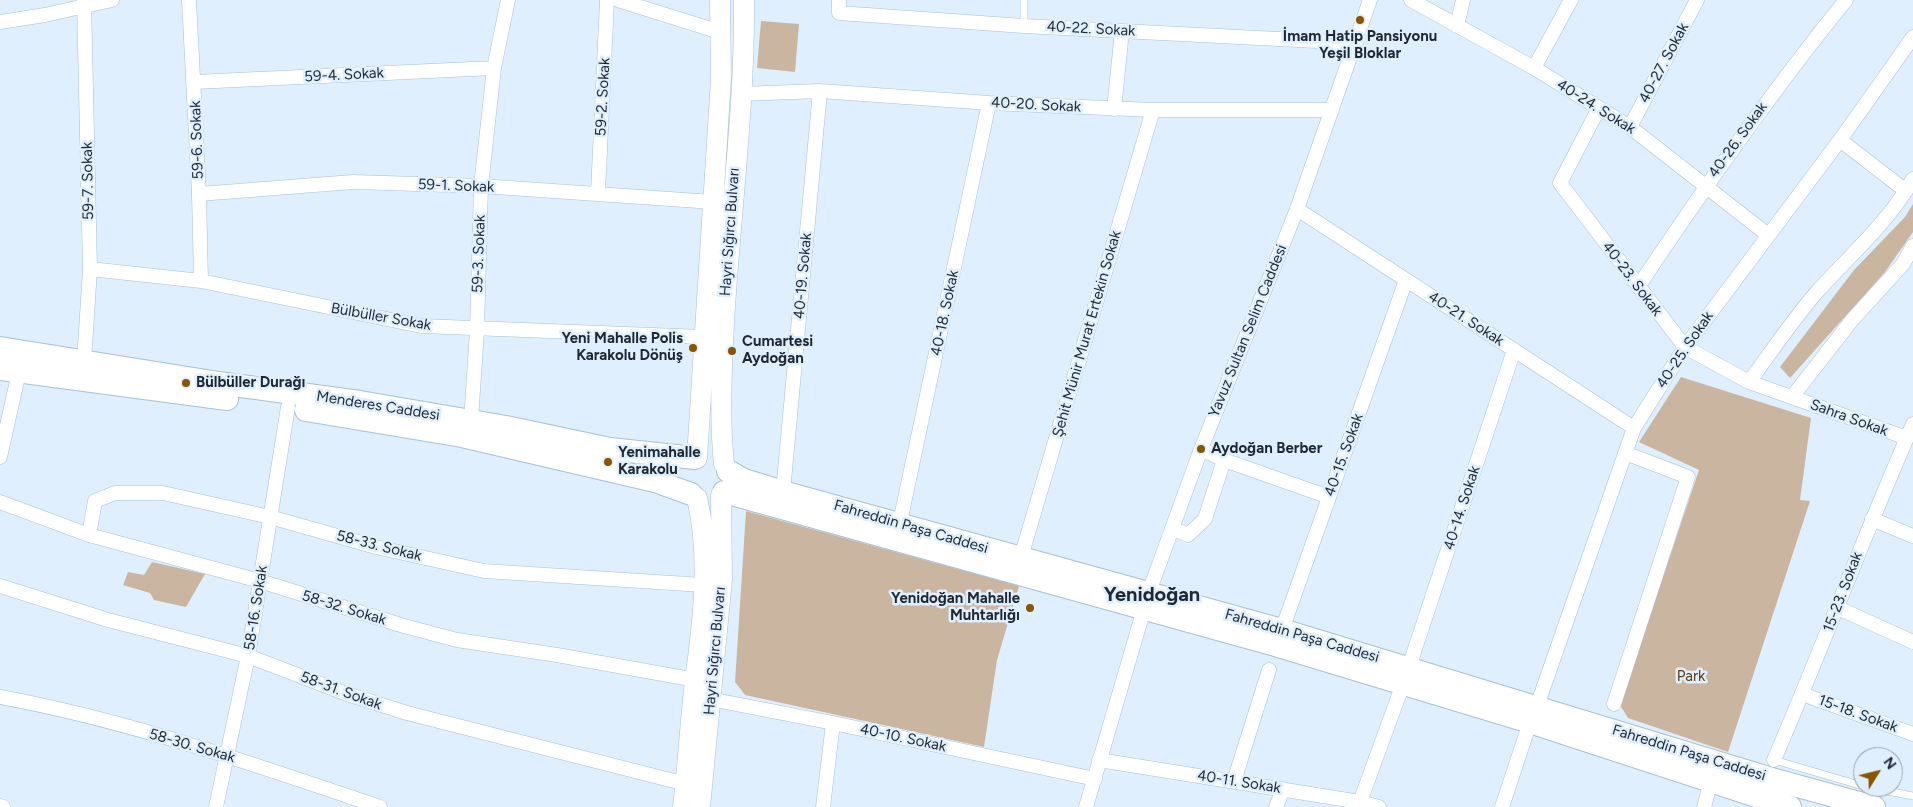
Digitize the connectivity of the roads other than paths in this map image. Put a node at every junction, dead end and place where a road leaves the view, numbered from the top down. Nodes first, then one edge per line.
1 (112, 0) edge
2 (189, 0) edge
3 (508, 0) edge
4 (607, 0) edge
5 (618, 0) edge
6 (720, 0) edge
7 (744, 0) edge
8 (839, 0) edge
9 (1024, 0) edge
10 (1370, 0) edge
11 (1411, 0) edge
12 (1463, 0) edge
13 (1571, 0) edge
14 (1698, 0) edge
15 (1846, 0) edge
16 (84, 3) edge
17 (0, 22) edge
18 (1024, 26) junction
19 (1456, 26) junction
20 (1122, 31) junction
21 (720, 32) junction
22 (1913, 36) edge
23 (1356, 43) junction
24 (494, 68) junction
25 (1534, 68) junction
26 (194, 82) junction
27 (820, 91) junction
28 (740, 94) junction
29 (989, 103) junction
30 (1599, 108) junction
31 (1114, 109) junction
32 (1154, 110) junction
33 (1332, 110) junction
34 (1630, 127) junction
35 (1840, 140) junction
36 (1706, 184) junction
37 (1910, 185) edge
38 (481, 186) junction
39 (598, 193) junction
40 (199, 194) junction
41 (713, 202) junction
42 (1297, 209) junction
43 (1768, 235) junction
44 (1913, 246) edge
45 (90, 269) junction
46 (1406, 280) junction
47 (201, 281) junction
48 (1638, 287) junction
49 (477, 330) junction
50 (704, 337) junction
51 (0, 348) edge
52 (1685, 348) junction
53 (1514, 350) junction
54 (84, 362) junction
55 (10, 371) edge
56 (1750, 382) junction
57 (1792, 397) junction
58 (288, 407) junction
59 (471, 421) junction
60 (1913, 424) edge
61 (1634, 428) junction
62 (1907, 438) junction
63 (1201, 449) junction
64 (1625, 453) junction
65 (0, 457) edge
66 (696, 458) junction
67 (1224, 460) junction
68 (724, 480) junction
69 (783, 492) junction
70 (694, 496) junction
71 (1329, 496) junction
72 (0, 502) edge
73 (270, 517) junction
74 (1872, 519) junction
75 (900, 522) junction
76 (1172, 528) junction
77 (89, 535) junction
78 (1913, 536) edge
79 (1021, 558) junction
80 (260, 581) junction
81 (703, 585) junction
82 (0, 586) edge
83 (1146, 601) junction
84 (1838, 608) junction
85 (1282, 630) junction
86 (1913, 642) edge
87 (248, 656) junction
88 (1269, 670) dead end
89 (1406, 675) junction
90 (696, 680) junction
91 (1802, 694) junction
92 (0, 697) edge
93 (710, 699) junction
94 (1614, 704) dead end
95 (1534, 714) junction
96 (833, 723) junction
97 (1913, 734) edge
98 (228, 755) junction
99 (1099, 760) junction
100 (1774, 760) joint
101 (1094, 779) junction
102 (1711, 780) junction
103 (1234, 781) junction
104 (1853, 783) edge
105 (686, 784) junction
106 (1283, 789) junction
107 (1360, 802) junction
108 (216, 807) edge
109 (380, 807) edge
110 (684, 807) edge
111 (700, 807) edge
112 (824, 807) edge
113 (1086, 807) edge
114 (1276, 807) edge
115 (1379, 807) edge
116 (1502, 807) edge
117 (1704, 807) edge
118 (1790, 807) edge
119 (1874, 807) edge

1 - 16 street
2 - 26 street, 59-6. Sokak
3 - 24 street, 59-3. Sokak
4 - 39 street, 59-2. Sokak
5 - 21 street
6 - 21 street, Hayri Sığırcı Bulvarı
7 - 28 street, Hayri Sığırcı Bulvarı
8 - 18 street, 40-22. Sokak
9 - 18 lane
10 - 23 street, Yavuz Sultan Selim Caddesi
11 - 19 street, 40-24. Sokak
12 - 19 street
13 - 25 street
14 - 34 street, 40-27. Sokak
15 - 36 street, 40-26. Sokak
16 - 17 street
16 - 45 street, 59-7. Sokak
18 - 20 street, 40-22. Sokak
19 - 25 street, 40-24. Sokak
20 - 23 street, 40-22. Sokak
20 - 31 street
21 - 41 street, Hayri Sığırcı Bulvarı
22 - 35 street, 40-25. Sokak
23 - 33 street, Yavuz Sultan Selim Caddesi
24 - 26 street, 59-4. Sokak
24 - 38 street, 59-3. Sokak
25 - 30 street, 40-24. Sokak
26 - 40 street, 59-6. Sokak
27 - 28 street, 40-20. Sokak
27 - 29 street, 40-20. Sokak
27 - 69 street, 40-19. Sokak
28 - 68 street, Hayri Sığırcı Bulvarı
29 - 31 street, 40-20. Sokak
29 - 75 street, 40-18. Sokak
30 - 34 street, 40-24. Sokak
30 - 48 street, 40-23. Sokak
31 - 32 street, 40-20. Sokak
32 - 33 street, 40-20. Sokak
32 - 79 street, Şehit Münir Murat Ertekin Sokak
33 - 42 street, Yavuz Sultan Selim Caddesi
34 - 36 street, 40-24. Sokak
35 - 37 street
35 - 43 street, 40-25. Sokak
36 - 43 street, 40-24. Sokak
36 - 48 street, 40-26. Sokak
37 - 56 street
38 - 39 street, 59-1. Sokak
38 - 40 street, 59-1. Sokak
38 - 49 street, 59-3. Sokak
39 - 41 street, 59-1. Sokak
40 - 47 street, 59-6. Sokak
41 - 50 street, Hayri Sığırcı Bulvarı
42 - 46 street, 40-21. Sokak
42 - 63 street, Yavuz Sultan Selim Caddesi
43 - 52 street, 40-25. Sokak
44 - 57 street
45 - 47 street, Bülbüller Sokak
45 - 54 street, 59-7. Sokak
46 - 53 street, 40-21. Sokak
46 - 71 street, 40-15. Sokak
47 - 49 street, Bülbüller Sokak
48 - 52 street, 40-23. Sokak
49 - 50 street, Bülbüller Sokak
49 - 59 street, 59-3. Sokak
50 - 66 street, Hayri Sığırcı Bulvarı
51 - 54 main road, Menderes Caddesi
52 - 56 street, 40-23. Sokak
52 - 61 street, 40-25. Sokak
53 - 61 street, 40-21. Sokak
53 - 89 street, 40-14. Sokak
54 - 59 main road, Menderes Caddesi
55 - 58 main road, Menderes Caddesi
55 - 65 street
56 - 57 street, 40-23. Sokak
57 - 62 street, Sahra Sokak
58 - 70 main road, Menderes Caddesi
58 - 73 street, 58-16. Sokak
59 - 66 main road, Menderes Caddesi
60 - 62 street, 15-23. Sokak
61 - 64 street, 40-25. Sokak
62 - 74 street, 15-23. Sokak
63 - 67 street
63 - 76 street, Yavuz Sultan Selim Caddesi
64 - 94 street
64 - 95 street, 40-25. Sokak
66 - 68 main road
66 - 70 main road
67 - 71 street
67 - 76 street
68 - 69 main road, Fahreddin Paşa Caddesi
68 - 70 main road
68 - 83 main road, Fahreddin Paşa Caddesi
68 - 93 street, Hayri Sığırcı Bulvarı
69 - 75 main road, Fahreddin Paşa Caddesi
70 - 81 street, Hayri Sığırcı Bulvarı
71 - 85 street, 40-15. Sokak
72 - 77 street, 58-32. Sokak
73 - 77 street, 58-33. Sokak
73 - 80 street, 58-16. Sokak
73 - 81 street, 58-33. Sokak
74 - 78 street
74 - 84 street, 15-23. Sokak
75 - 79 main road, Fahreddin Paşa Caddesi
76 - 83 street, Yavuz Sultan Selim Caddesi
77 - 80 street, 58-32. Sokak
79 - 83 main road, Fahreddin Paşa Caddesi
80 - 87 street, 58-16. Sokak
80 - 90 street, 58-32. Sokak
81 - 90 street, Hayri Sığırcı Bulvarı
82 - 87 street, 58-31. Sokak
83 - 85 main road, Fahreddin Paşa Caddesi
83 - 89 main road, Fahreddin Paşa Caddesi
83 - 99 street, Yavuz Sultan Selim Caddesi
84 - 86 street
84 - 91 street, 15-23. Sokak
85 - 89 main road, Fahreddin Paşa Caddesi
87 - 98 street, 58-16. Sokak
87 - 105 street, 58-31. Sokak
88 - 103 street
89 - 95 main road, Fahreddin Paşa Caddesi
89 - 107 street, 40-14. Sokak
90 - 105 street, Hayri Sığırcı Bulvarı
91 - 97 street, 15-18. Sokak
91 - 100 street, 15-23. Sokak
92 - 98 street, 58-30. Sokak
93 - 96 street, 40-10. Sokak
93 - 111 street, Hayri Sığırcı Bulvarı
95 - 102 main road, Fahreddin Paşa Caddesi
95 - 116 street, 40-25. Sokak
95 - 119 main road, Fahreddin Paşa Caddesi
96 - 101 street, 40-10. Sokak
96 - 112 street
98 - 108 street, 58-16. Sokak
98 - 109 street, 58-30. Sokak
99 - 101 street, Yavuz Sultan Selim Caddesi
99 - 103 street, 40-11. Sokak
100 - 104 lane
101 - 113 street, Yavuz Sultan Selim Caddesi
102 - 117 street
102 - 118 main road, Fahreddin Paşa Caddesi
103 - 106 street, 40-11. Sokak
105 - 110 street, Hayri Sığırcı Bulvarı
106 - 107 street, 40-11. Sokak
106 - 114 street
107 - 115 street, 40-11. Sokak

